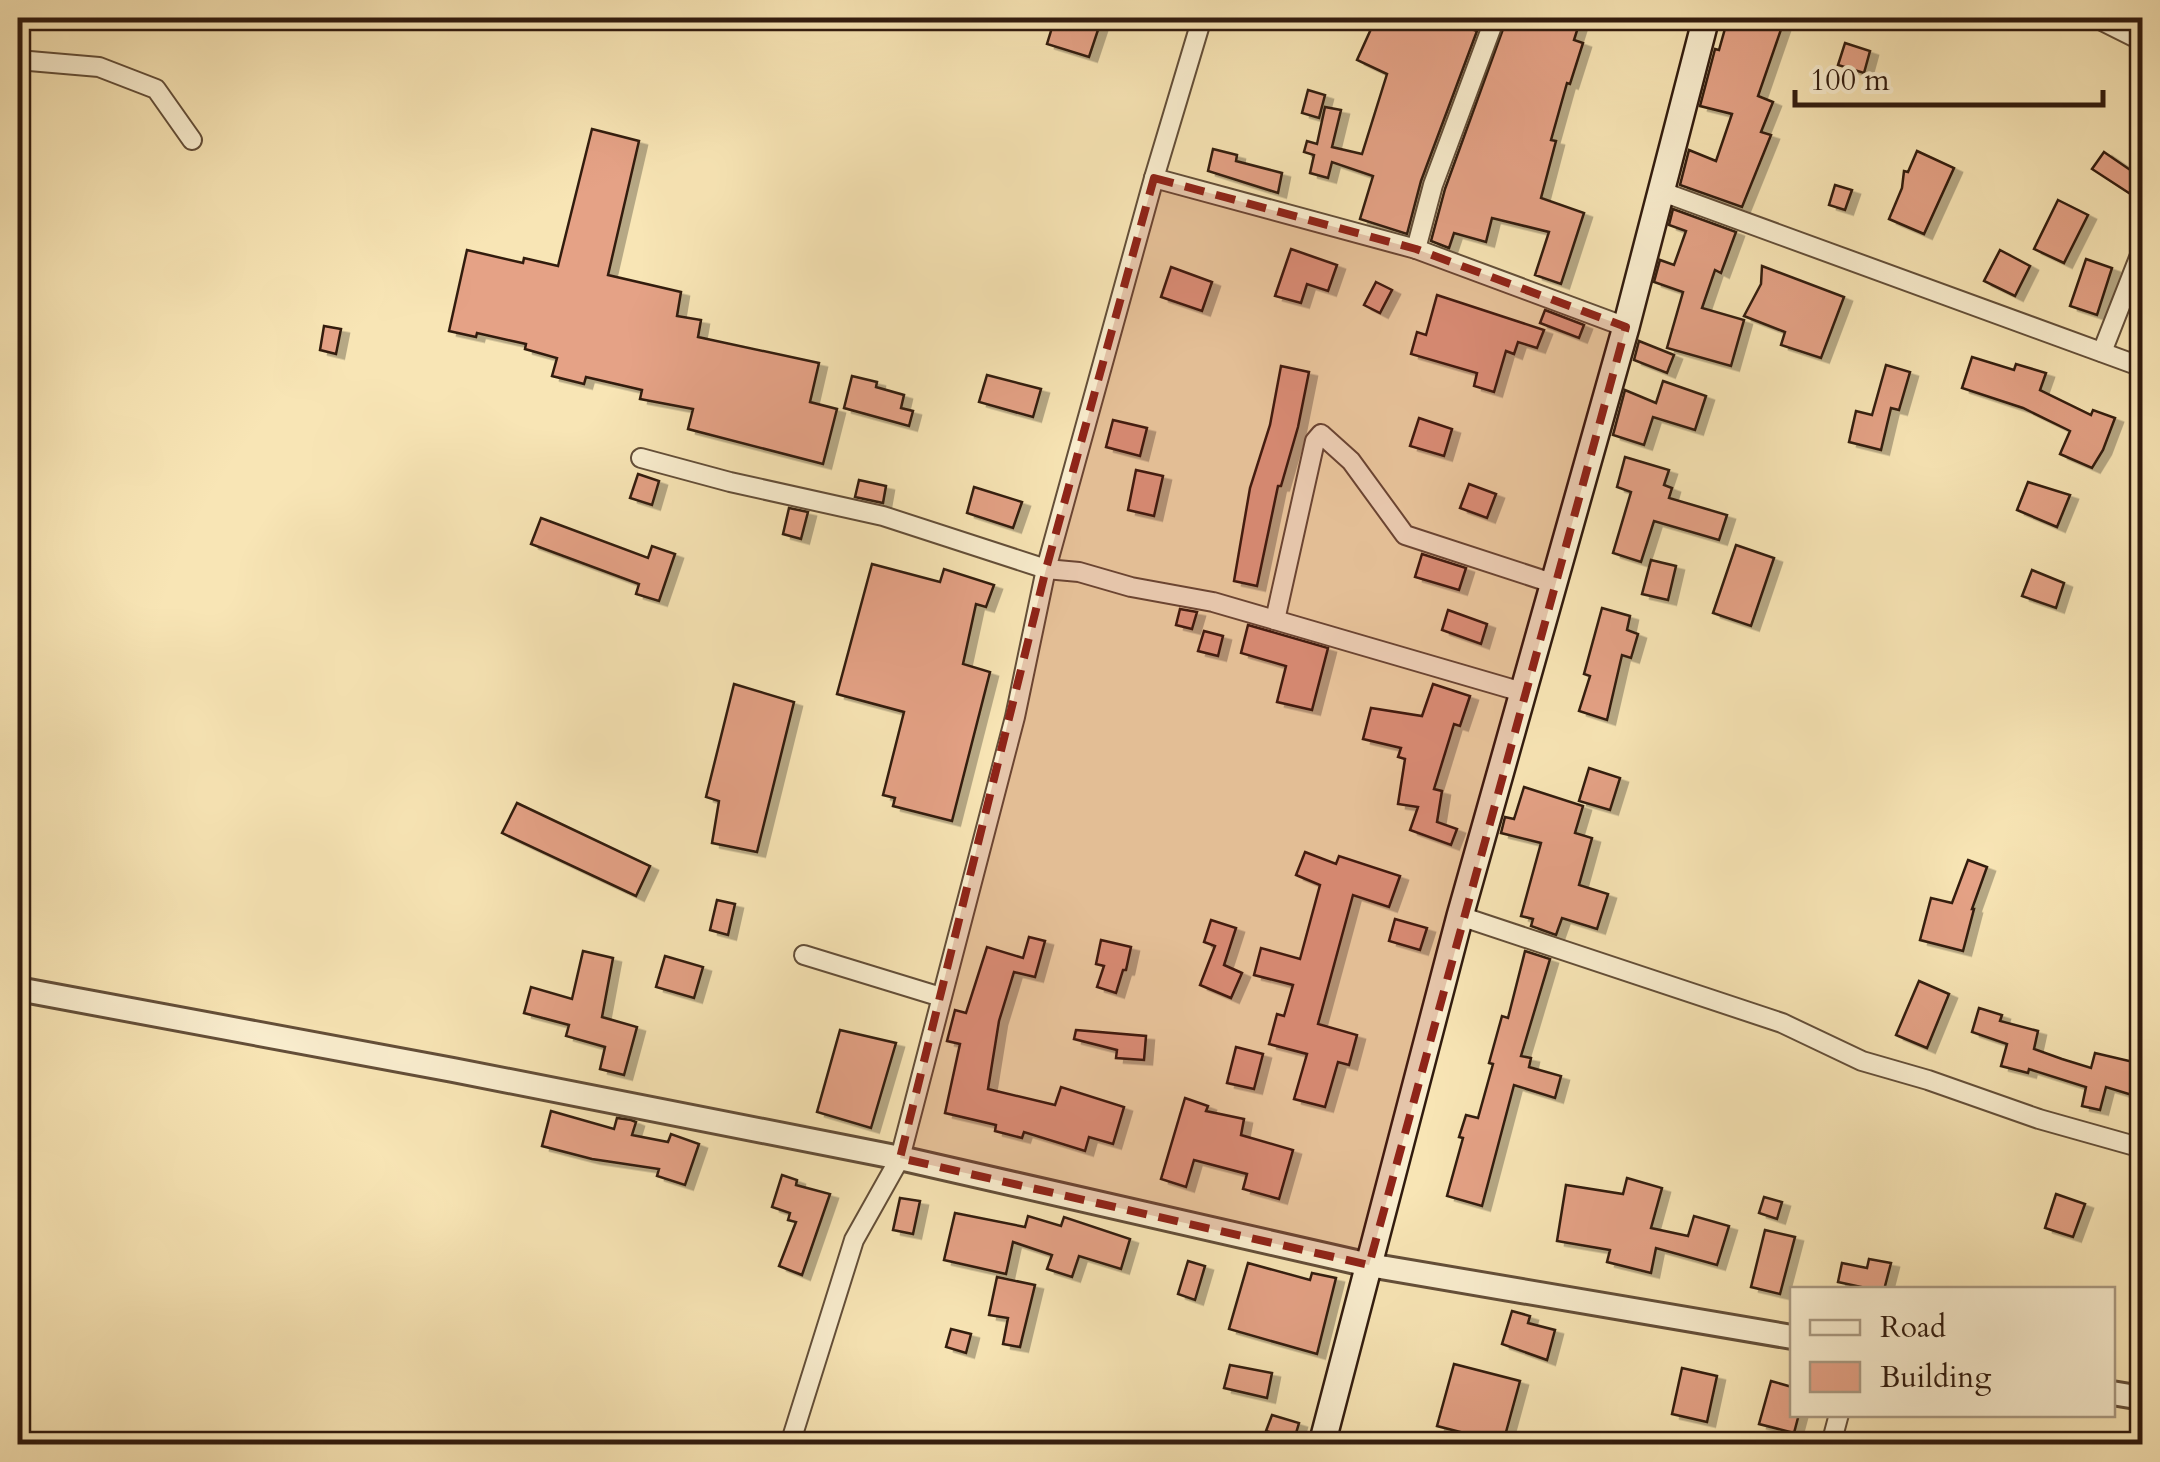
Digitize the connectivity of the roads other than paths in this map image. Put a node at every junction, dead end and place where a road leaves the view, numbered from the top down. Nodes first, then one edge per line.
1 (1202, 18) edge
2 (1495, 18) edge
3 (1706, 18) edge
4 (2096, 18) edge
5 (2142, 41) edge
6 (18, 60) edge
7 (192, 140) dead end
8 (1154, 178) junction
9 (1660, 192) junction
10 (1416, 249) junction
11 (2142, 250) edge
12 (1626, 327) junction
13 (2102, 352) junction
14 (2142, 366) edge
15 (641, 458) dead end
16 (1046, 569) junction
17 (1552, 583) junction
18 (1275, 620) junction
19 (1522, 692) junction
20 (1460, 916) junction
21 (804, 954) dead end
22 (18, 990) edge
23 (941, 997) junction
24 (2142, 1148) edge
25 (900, 1158) junction
26 (1369, 1264) junction
27 (1790, 1337) edge
28 (2115, 1394) edge
29 (2142, 1398) edge
30 (1838, 1417) edge
31 (790, 1444) edge
32 (1322, 1444) edge
33 (1831, 1444) edge

1 - 8 street
2 - 10 street
3 - 9 main road
4 - 5 street
6 - 7 street
8 - 10 street
8 - 16 street
9 - 12 main road
9 - 13 street
10 - 12 street
11 - 13 street
12 - 17 main road
13 - 14 street
15 - 16 street
16 - 18 street
16 - 23 street
17 - 18 street
17 - 19 main road
18 - 19 street
19 - 20 main road
20 - 24 street
20 - 26 main road
21 - 23 street
22 - 25 street
23 - 25 street
25 - 26 street
25 - 31 street
26 - 27 street
26 - 32 main road
28 - 29 street
30 - 33 street

